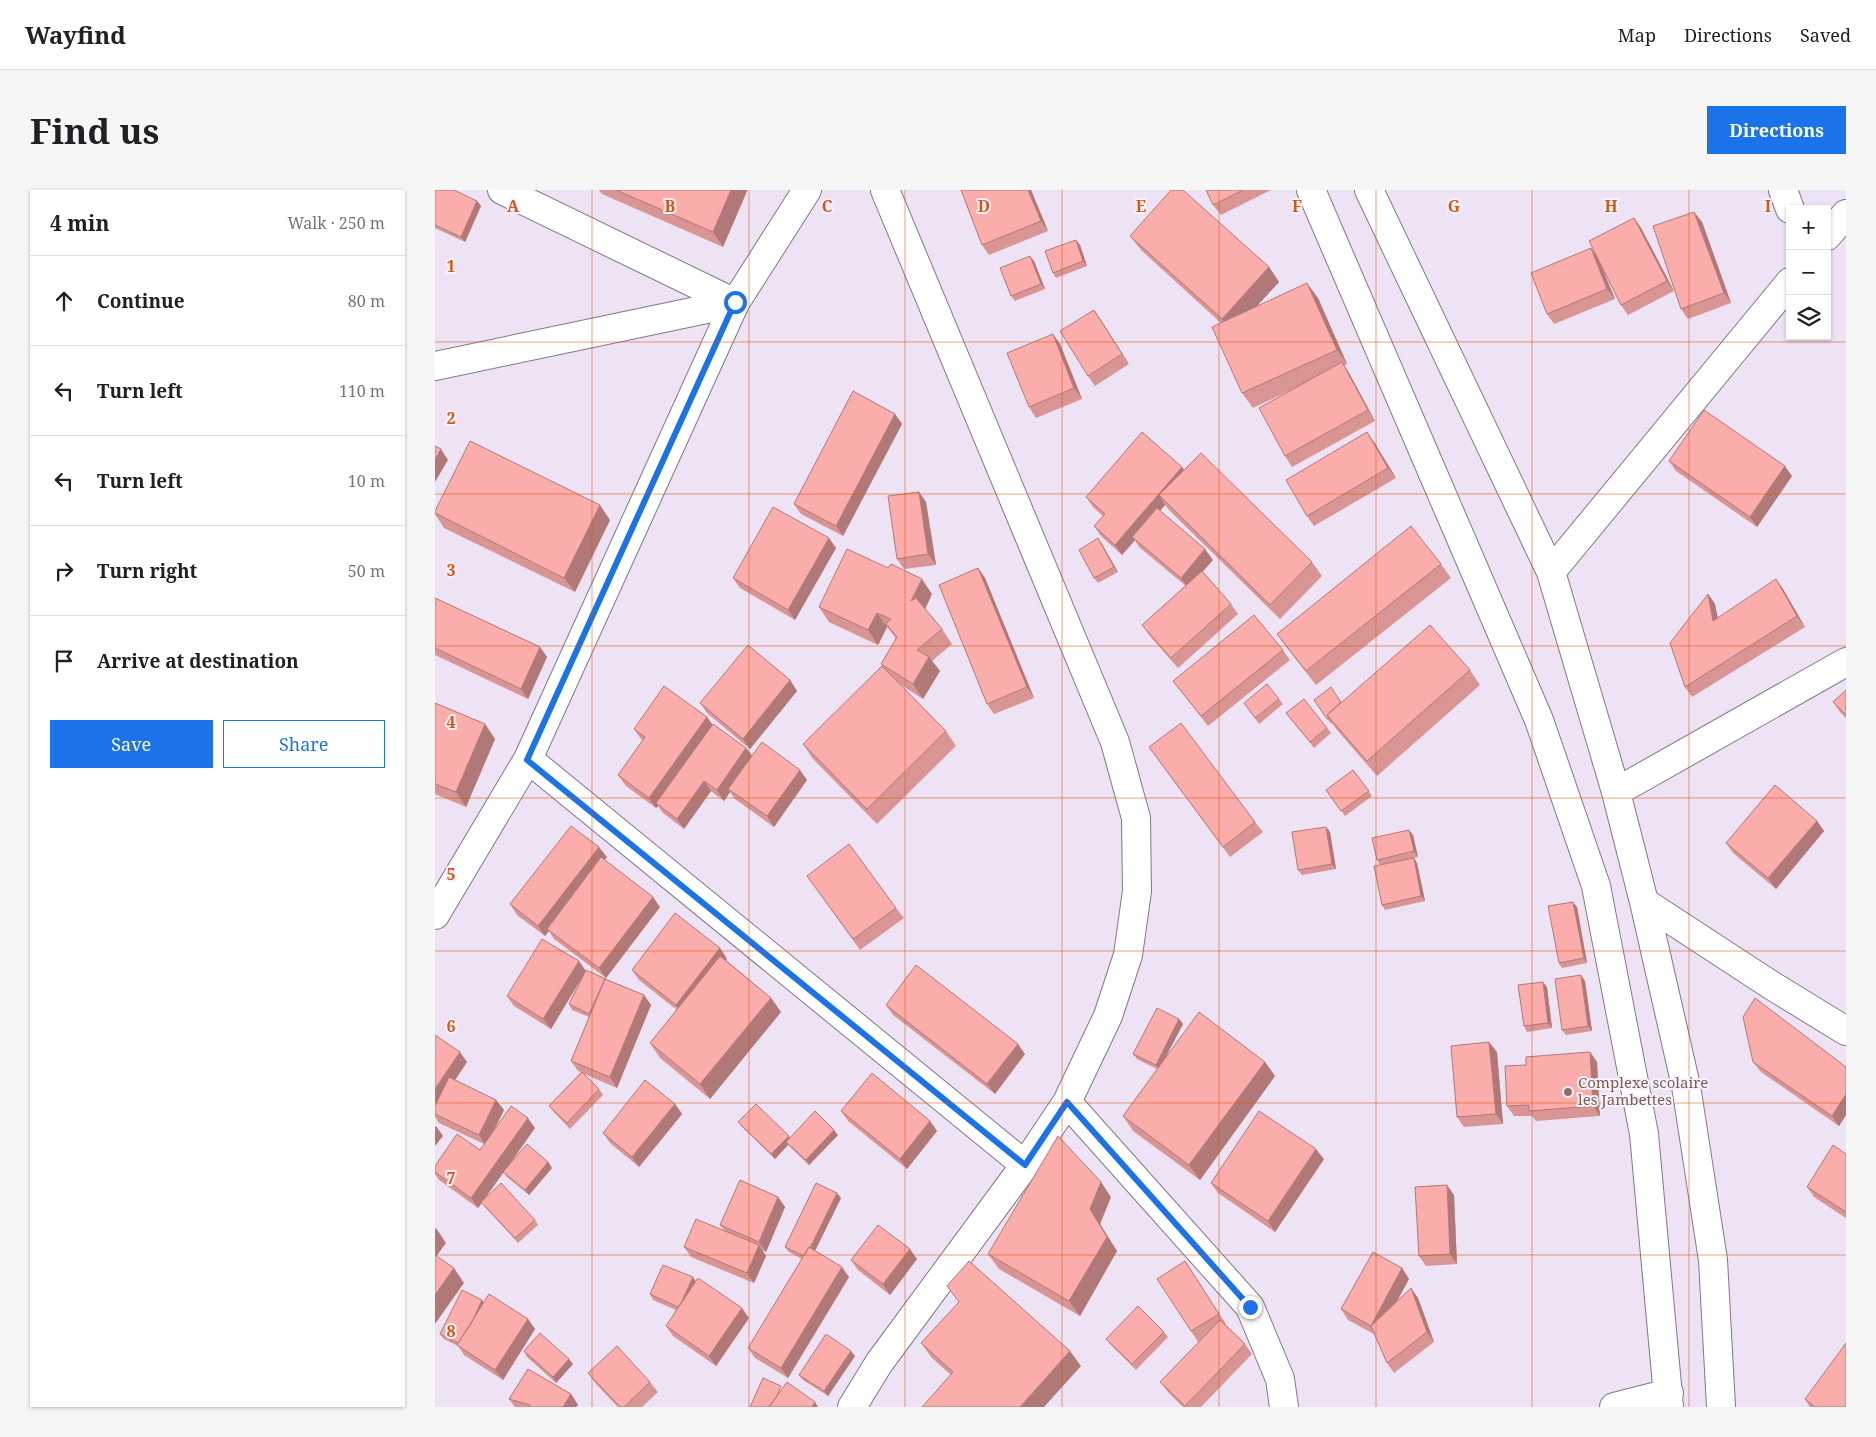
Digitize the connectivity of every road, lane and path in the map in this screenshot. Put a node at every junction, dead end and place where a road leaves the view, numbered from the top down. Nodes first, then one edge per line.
1 (502, 190) edge
2 (807, 190) edge
3 (885, 190) edge
4 (1311, 190) edge
5 (1369, 190) edge
6 (1783, 190) edge
7 (1789, 205) edge
8 (1846, 214) edge
9 (1831, 231) edge
10 (1786, 287) edge
11 (735, 302) junction
12 (435, 366) edge
13 (1551, 572) junction
14 (1846, 662) edge
15 (527, 760) junction
16 (1616, 792) junction
17 (1644, 902) junction
18 (435, 915) edge
19 (1846, 1030) edge
20 (1067, 1102) junction
21 (1025, 1165) junction
22 (1669, 1400) edge
23 (1726, 1404) edge
24 (852, 1407) edge
25 (1284, 1407) edge
26 (1614, 1407) edge

1 - 11 street
2 - 11 street
3 - 20 street
4 - 22 street
5 - 13 street
6 - 7 street
8 - 9 street
10 - 13 street
11 - 12 street
11 - 15 street
13 - 16 street
14 - 16 street
15 - 18 street
15 - 21 street
16 - 17 street
17 - 19 street
17 - 23 street
20 - 21 street
20 - 25 street
21 - 24 street
22 - 26 street

